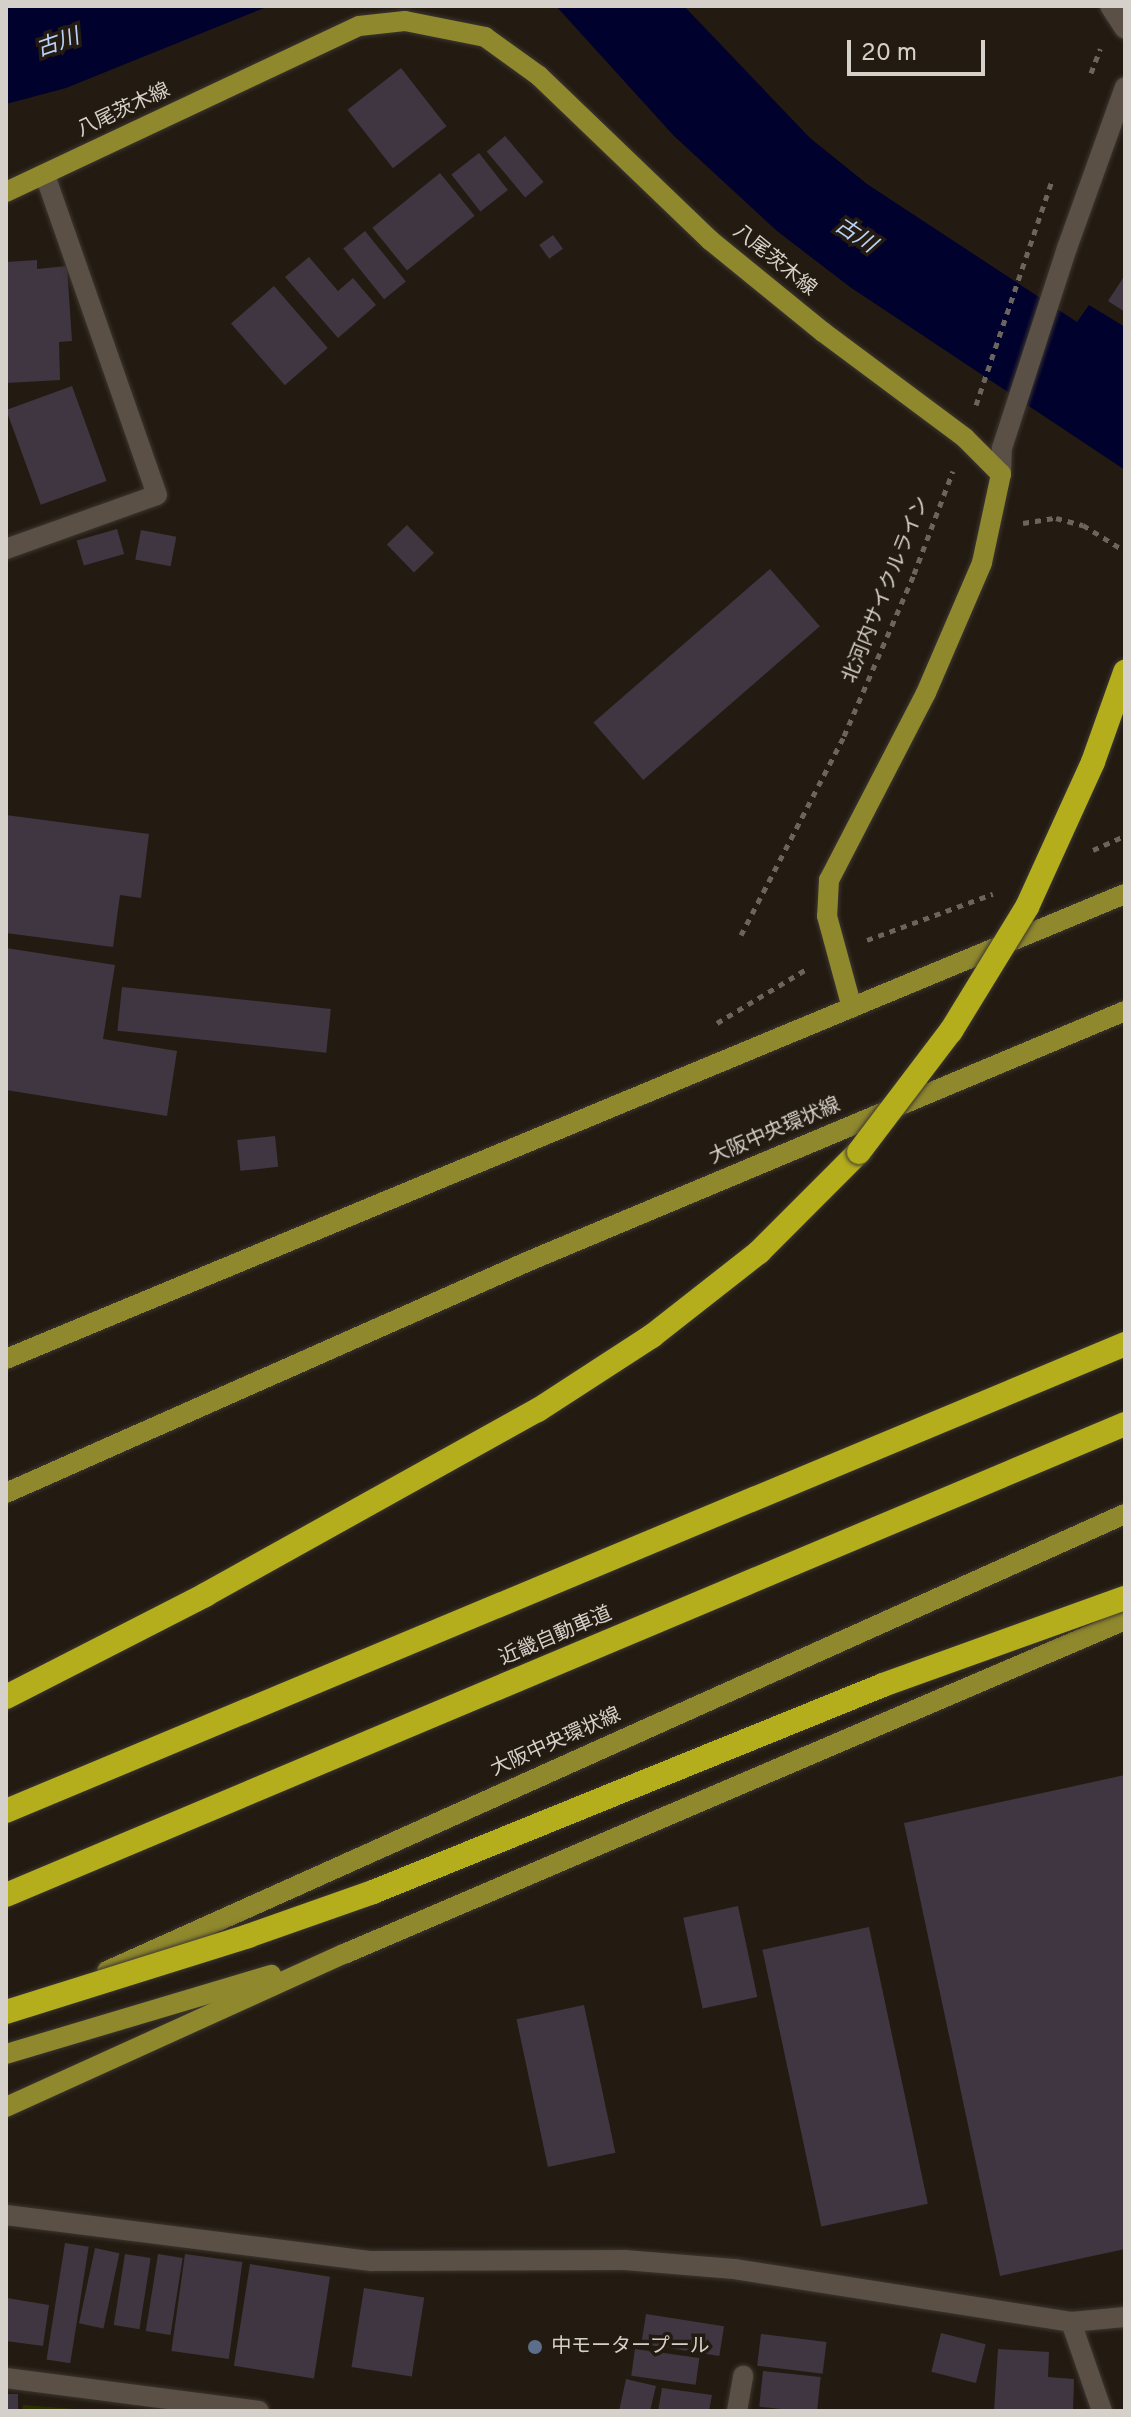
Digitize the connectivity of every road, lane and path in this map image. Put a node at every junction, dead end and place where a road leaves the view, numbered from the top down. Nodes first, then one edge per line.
1 (1110, 6) edge
2 (1125, 29) edge
3 (1125, 87) edge
4 (45, 175) junction
5 (6, 192) edge
6 (1028, 243) dead end
7 (968, 428) junction
8 (1001, 474) junction
9 (990, 528) junction
10 (6, 549) edge
11 (1125, 551) edge
12 (1125, 672) edge
13 (1125, 894) edge
14 (741, 935) dead end
15 (852, 1008) junction
16 (1125, 1011) edge
17 (1125, 1344) edge
18 (6, 1359) edge
19 (1125, 1424) edge
20 (6, 1493) edge
21 (1125, 1514) edge
22 (1125, 1598) edge
23 (1125, 1620) edge
24 (6, 1697) edge
25 (6, 1811) edge
26 (6, 1895) edge
27 (344, 1954) junction
28 (6, 2014) edge
29 (6, 2054) edge
30 (6, 2107) edge
31 (6, 2215) edge
32 (1125, 2317) edge
33 (1071, 2322) junction
34 (743, 2376) dead end
35 (6, 2378) edge
36 (259, 2411) edge
37 (737, 2411) edge
38 (1102, 2411) edge

1 - 2 street
3 - 8 street
4 - 5 main road, 八尾茨木線
4 - 7 main road, 八尾茨木線
4 - 10 street
6 - 7 path, 北河内サイクルライン
7 - 8 main road, 八尾茨木線
7 - 14 path, 北河内サイクルライン
8 - 9 main road
9 - 11 path
9 - 15 main road
12 - 24 highway, bridge
13 - 15 main road
15 - 18 main road
16 - 20 main road, 大阪中央環状線, bridge
17 - 25 highway
19 - 26 highway, 近畿自動車道
21 - 28 main road, 大阪中央環状線
22 - 28 highway, bridge
23 - 27 main road
27 - 29 main road
27 - 30 main road
31 - 33 street
32 - 33 street
33 - 38 street
34 - 37 street
35 - 36 street

